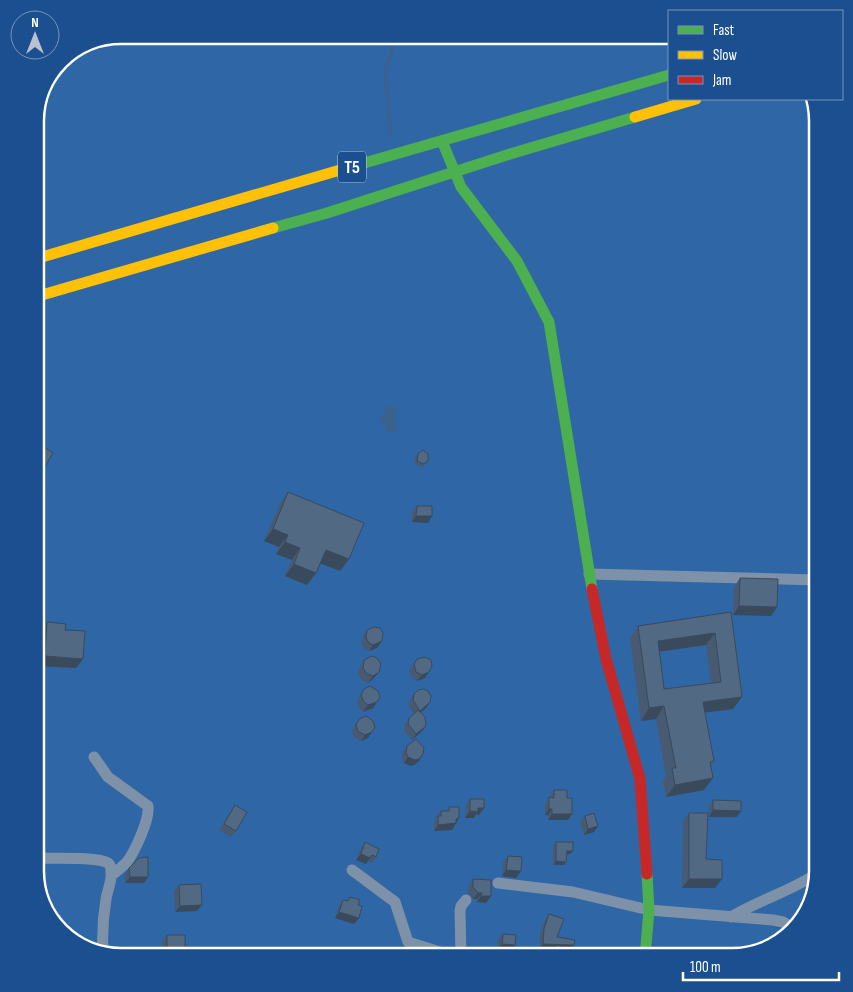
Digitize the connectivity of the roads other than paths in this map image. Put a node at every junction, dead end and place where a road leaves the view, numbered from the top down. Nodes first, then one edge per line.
1 (668, 75) edge
2 (693, 100) edge
3 (442, 141) junction
4 (454, 173) junction
5 (44, 256) edge
6 (44, 294) edge
7 (589, 574) junction
8 (809, 580) edge
9 (94, 757) dead end
10 (44, 858) edge
11 (352, 870) dead end
12 (112, 875) junction
13 (809, 879) edge
14 (498, 883) dead end
15 (466, 900) dead end
16 (649, 910) junction
17 (731, 917) junction
18 (787, 924) edge
19 (103, 946) edge
20 (427, 948) edge
21 (461, 948) edge
22 (646, 948) edge

1 - 3 main road, T5
2 - 4 main road
3 - 4 main road
3 - 5 main road, T5
4 - 6 main road
4 - 7 main road
7 - 8 street
7 - 16 main road
9 - 12 street
10 - 12 street
11 - 20 street
12 - 19 street
13 - 17 street
14 - 16 street
15 - 21 street
16 - 17 street
16 - 22 main road
17 - 18 street

